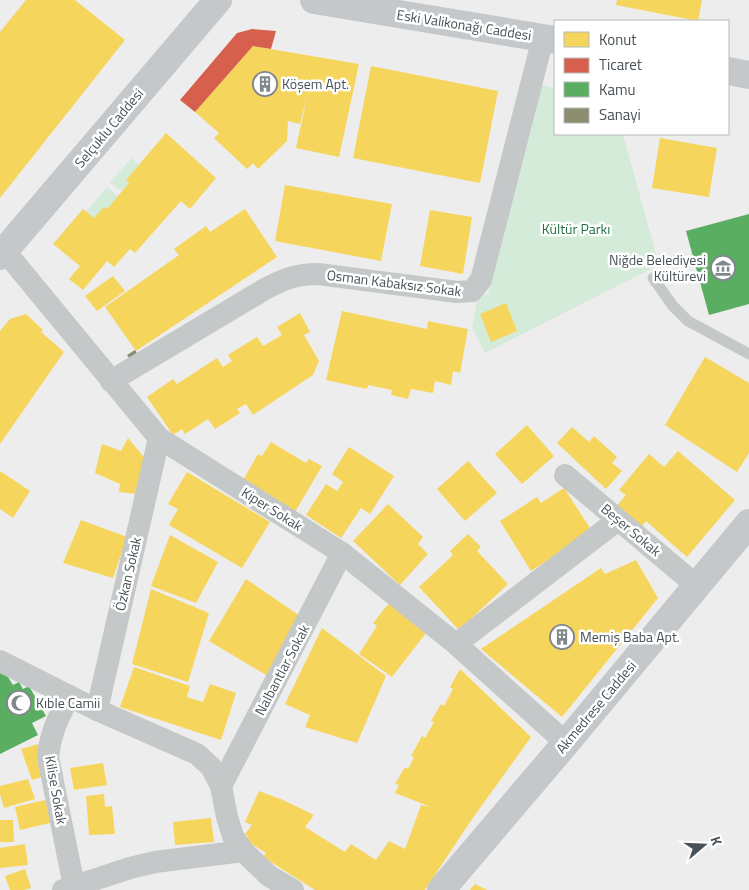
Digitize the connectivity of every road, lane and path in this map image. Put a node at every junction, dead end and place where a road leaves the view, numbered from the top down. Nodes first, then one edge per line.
1 (218, 0) edge
2 (314, 0) edge
3 (549, 39) edge
4 (729, 71) edge
5 (749, 75) edge
6 (2, 253) edge
7 (653, 278) dead end
8 (749, 354) edge
9 (111, 381) junction
10 (159, 438) junction
11 (565, 475) dead end
12 (618, 520) junction
13 (749, 523) edge
14 (342, 553) junction
15 (697, 586) junction
16 (456, 644) junction
17 (0, 660) edge
18 (69, 696) junction
19 (98, 710) junction
20 (566, 743) junction
21 (221, 786) junction
22 (243, 851) junction
23 (69, 888) edge
24 (293, 890) edge
25 (441, 890) edge

1 - 6 street, Selçuklu Caddesi
2 - 3 street, Eski Valikonağı Caddesi
3 - 9 street, Osman Kabaksız Sokak
4 - 5 street
6 - 9 street, Kiper Sokak
7 - 8 lane
9 - 10 street, Kiper Sokak
10 - 14 street, Kiper Sokak
10 - 19 street, Özkan Sokak
11 - 12 street, Beşer Sokak
12 - 15 street, Beşer Sokak
12 - 16 street
13 - 15 street, Akmedrese Caddesi
14 - 16 street, Kiper Sokak
14 - 21 street, Nalbantlar Sokak
15 - 20 street, Akmedrese Caddesi
16 - 20 street, Kiper Sokak
17 - 18 street
18 - 19 street
18 - 23 street, Kilise Sokak
19 - 21 street
20 - 25 street, Akmedrese Caddesi
21 - 22 street
22 - 23 street, Kilise Sokak
22 - 24 street

